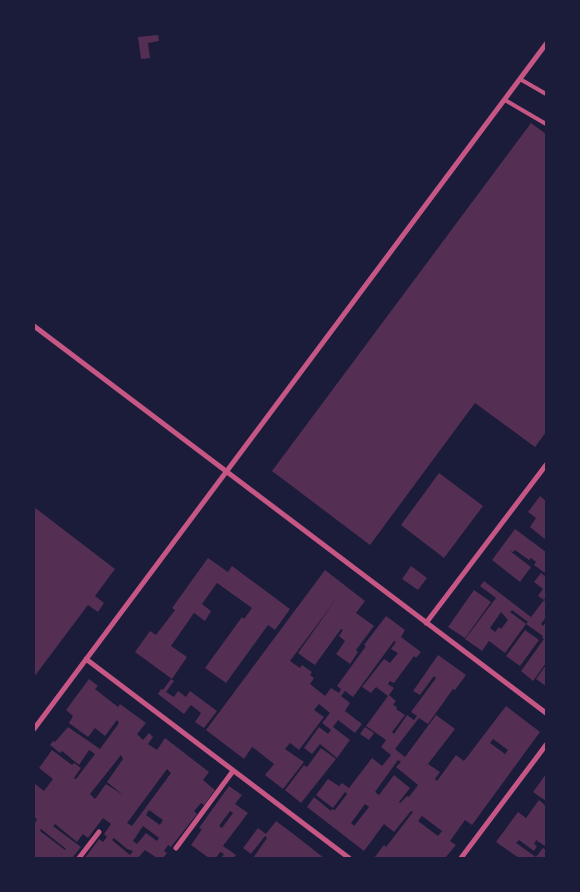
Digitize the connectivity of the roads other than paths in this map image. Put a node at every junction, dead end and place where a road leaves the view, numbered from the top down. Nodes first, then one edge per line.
1 (546, 44) edge
2 (520, 79) junction
3 (546, 94) edge
4 (504, 100) junction
5 (546, 124) edge
6 (34, 326) edge
7 (546, 465) edge
8 (226, 473) junction
9 (426, 623) junction
10 (86, 659) junction
11 (546, 713) edge
12 (34, 729) edge
13 (546, 745) edge
14 (233, 771) junction
15 (99, 832) dead end
16 (176, 848) dead end
17 (79, 858) edge
18 (349, 858) edge
19 (461, 858) edge

1 - 2 street
2 - 3 lane
2 - 4 street
4 - 5 lane
4 - 8 street
6 - 8 street
7 - 9 street
8 - 9 street
8 - 10 street
9 - 11 street
10 - 12 street
10 - 14 street
13 - 19 street
14 - 16 street
14 - 18 street
15 - 17 street

